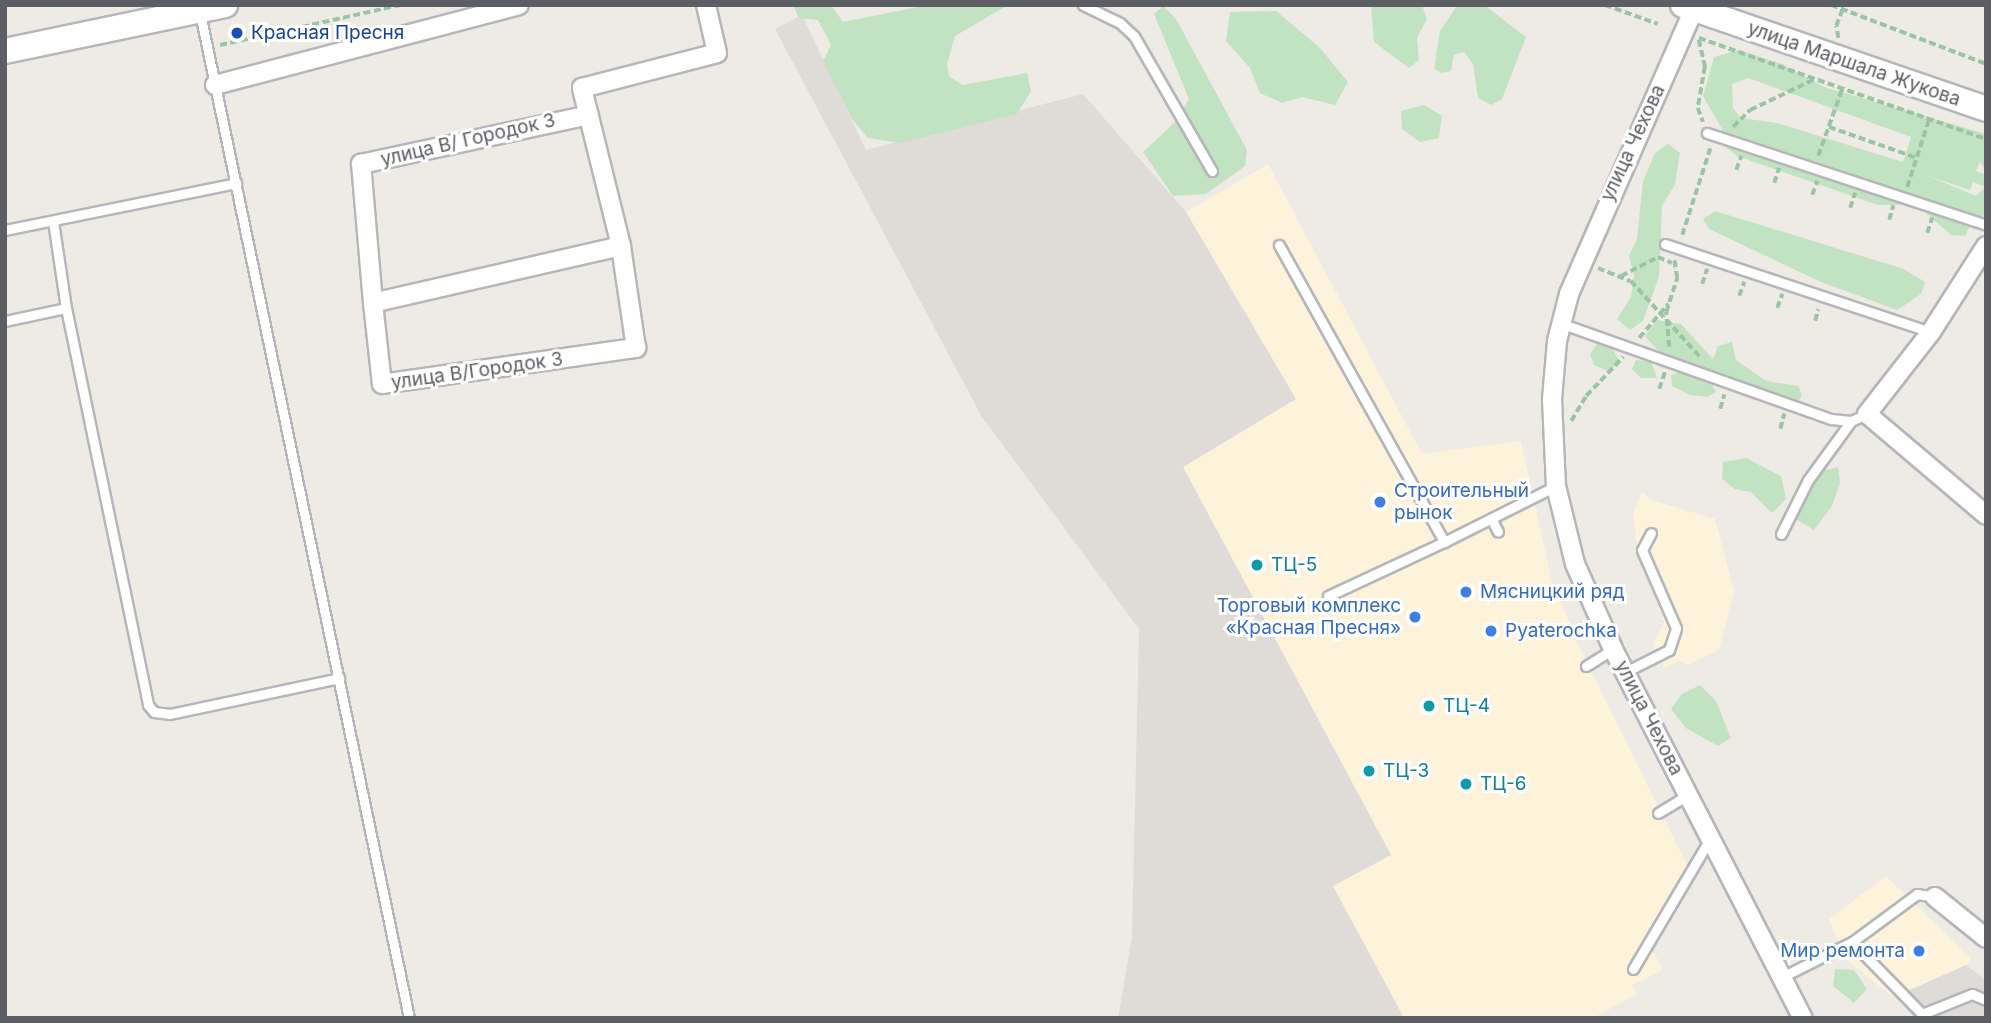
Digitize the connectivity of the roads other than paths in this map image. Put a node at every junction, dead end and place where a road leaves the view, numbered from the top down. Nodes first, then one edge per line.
1 (225, 5) edge
2 (519, 5) edge
3 (706, 5) edge
4 (1083, 5) edge
5 (1689, 7) edge
6 (200, 11) junction
7 (5, 51) edge
8 (215, 85) junction
9 (1986, 109) edge
10 (589, 115) junction
11 (1711, 134) road end
12 (1212, 171) dead end
13 (236, 183) junction
14 (52, 221) junction
15 (1986, 225) edge
16 (5, 230) edge
17 (1279, 244) dead end
18 (1665, 244) dead end
19 (621, 246) junction
20 (1986, 247) edge
21 (373, 303) junction
22 (66, 308) junction
23 (5, 321) edge
24 (1560, 323) junction
25 (1931, 332) junction
26 (1859, 417) junction
27 (1556, 486) junction
28 (1986, 515) edge
29 (1492, 520) junction
30 (1498, 532) dead end
31 (1651, 533) dead end
32 (1781, 534) dead end
33 (1444, 542) junction
34 (1328, 596) dead end
35 (1614, 649) junction
36 (1586, 666) dead end
37 (1625, 672) junction
38 (339, 678) junction
39 (1688, 795) junction
40 (1658, 813) dead end
41 (1710, 839) junction
42 (1935, 897) joint
43 (1986, 938) edge
44 (1852, 942) junction
45 (1633, 969) dead end
46 (1782, 977) junction
47 (1986, 1000) edge
48 (1930, 1016) edge
49 (409, 1018) edge
50 (1803, 1018) edge

1 - 6 main road
2 - 8 street
3 - 10 street, улица В/Городок 3
4 - 12 lane
5 - 9 main road, улица Маршала Жукова
5 - 24 street, улица Чехова
6 - 7 main road
6 - 8 lane
8 - 13 lane
10 - 19 street, улица В/Городок 3
10 - 21 street, улица В/ Городок 3
11 - 15 lane
13 - 14 lane
13 - 38 lane
14 - 16 lane
14 - 22 lane
17 - 33 lane
18 - 25 lane
19 - 21 street
19 - 21 street, улица В/Городок 3
20 - 25 street
22 - 23 lane
22 - 38 lane
24 - 26 lane
24 - 27 street, улица Чехова
25 - 26 street
26 - 28 street
26 - 32 lane
27 - 29 lane
27 - 35 street, улица Чехова
29 - 30 lane
29 - 33 lane
31 - 37 lane
33 - 34 lane
35 - 36 lane
35 - 37 street, улица Чехова
37 - 39 street, улица Чехова
38 - 49 lane
39 - 40 lane
39 - 41 street, улица Чехова
41 - 45 lane
41 - 46 street, улица Чехова
42 - 43 street
42 - 44 lane
44 - 46 lane
44 - 48 lane
46 - 50 street, улица Чехова
47 - 48 lane

